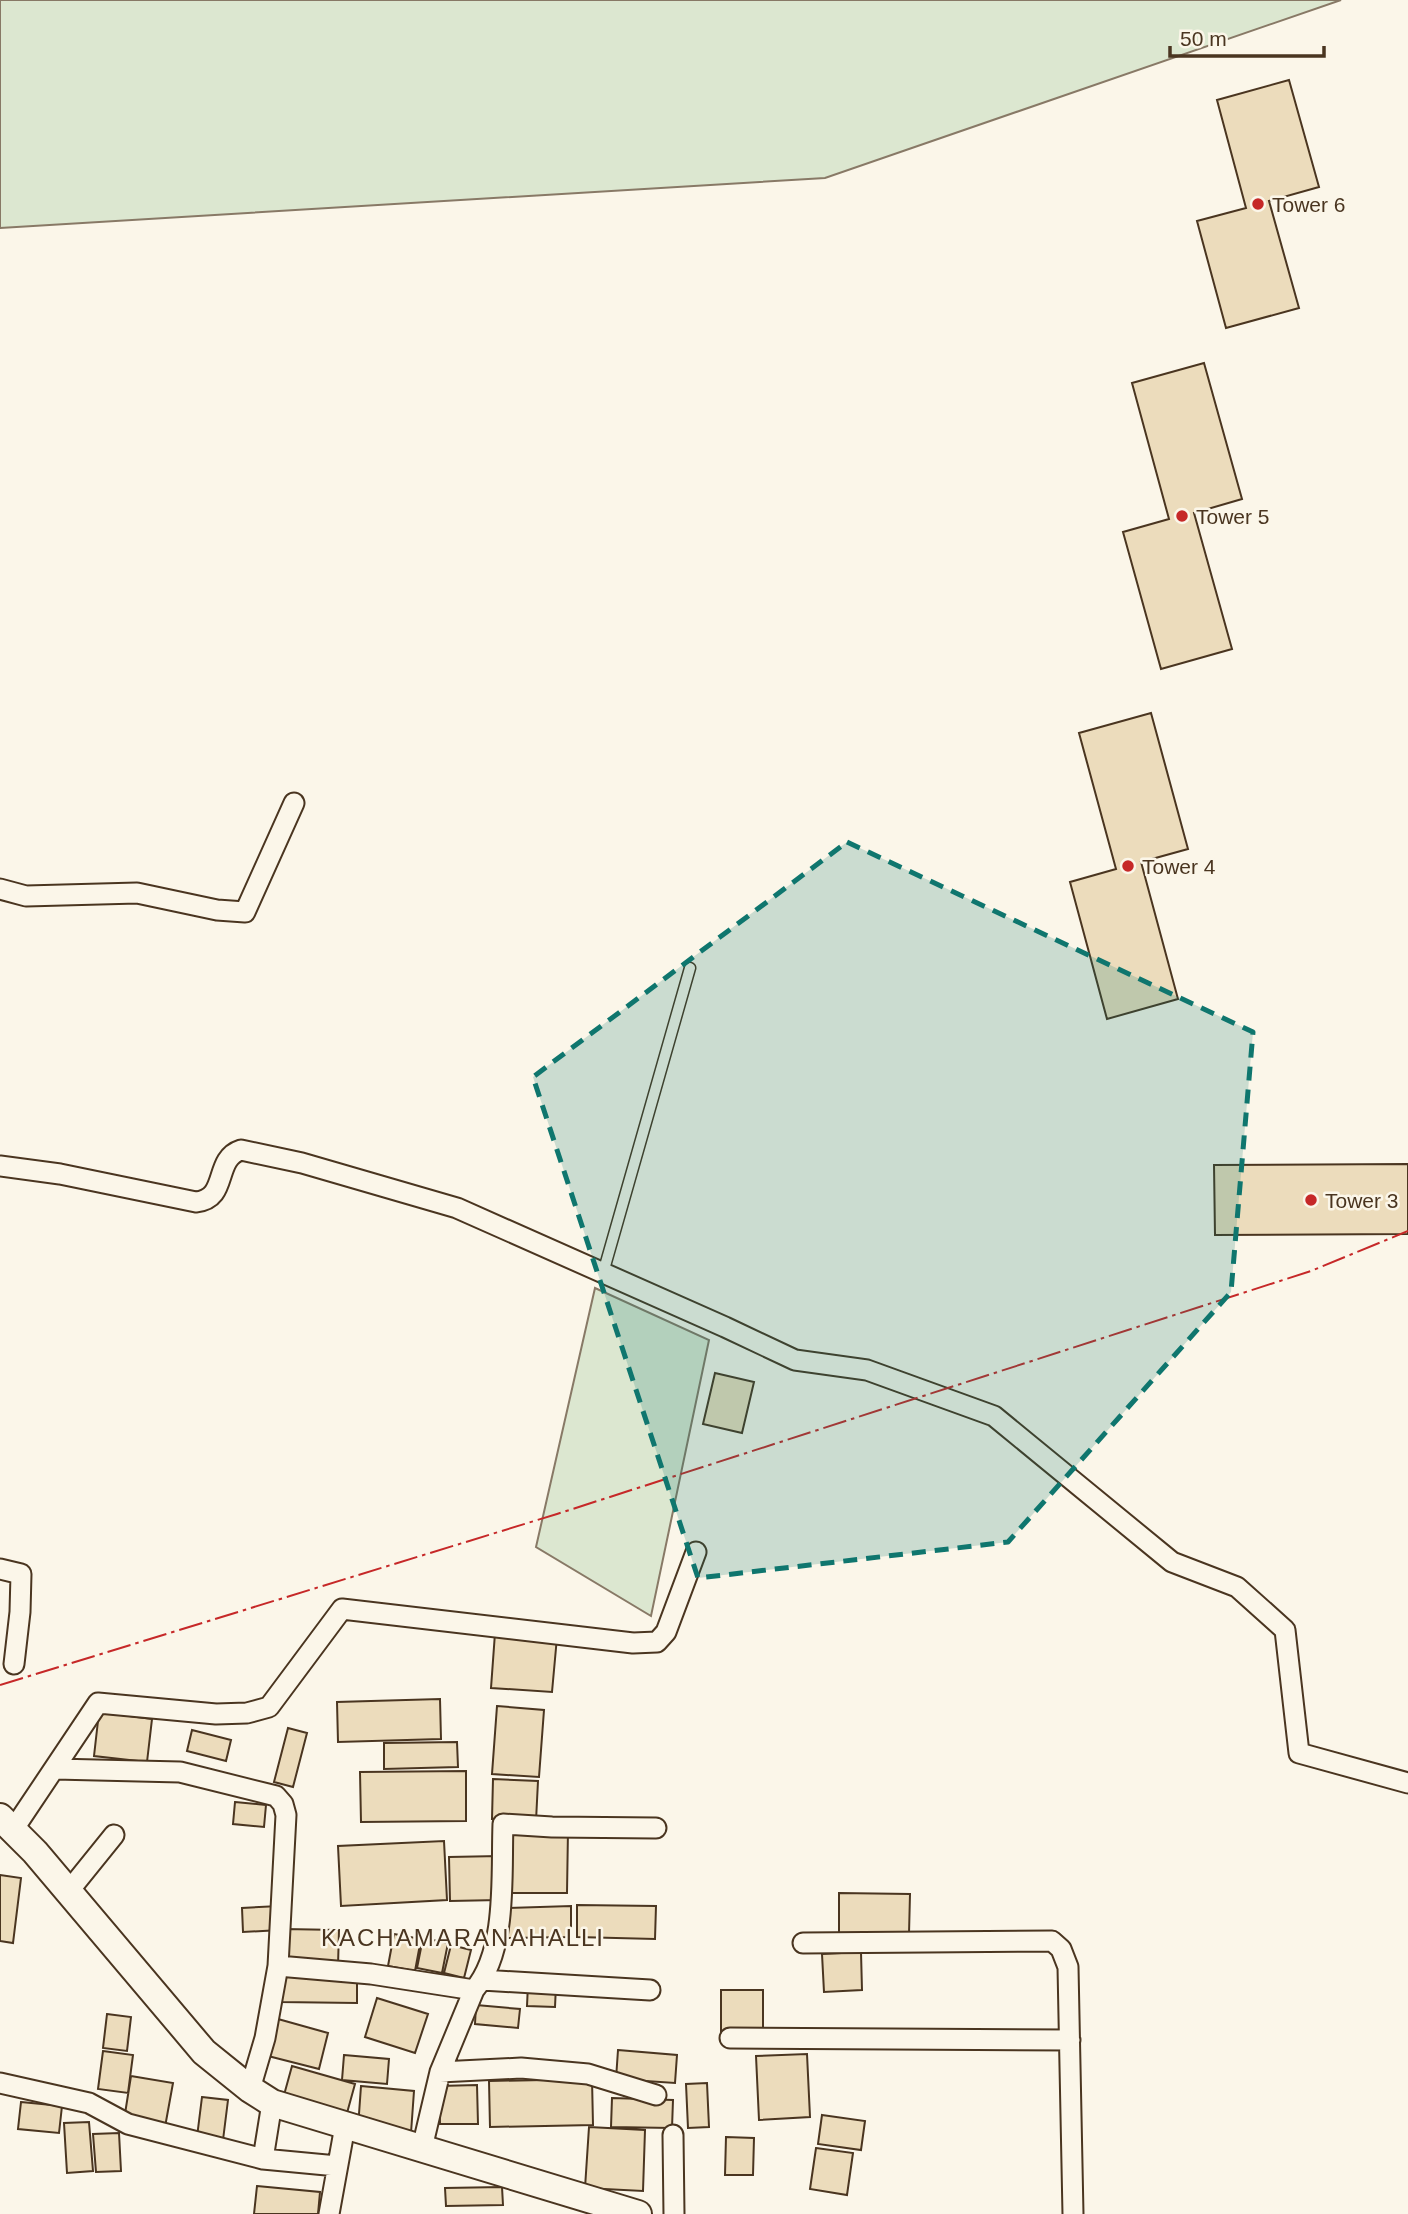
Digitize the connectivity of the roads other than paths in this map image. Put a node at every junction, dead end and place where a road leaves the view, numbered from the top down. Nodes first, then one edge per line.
1 (294, 803) dead end
2 (0, 889) edge
3 (690, 968) dead end
4 (0, 1166) edge
5 (603, 1274) junction
6 (696, 1552) dead end
7 (0, 1569) edge
8 (14, 1664) dead end
9 (55, 1769) junction
10 (1408, 1783) edge
11 (6, 1824) edge
12 (656, 1828) dead end
13 (114, 1835) dead end
14 (68, 1892) junction
15 (803, 1943) dead end
16 (278, 1966) junction
17 (478, 1985) junction
18 (650, 1990) dead end
19 (730, 2038) dead end
20 (1070, 2040) junction
21 (440, 2072) junction
22 (0, 2083) edge
23 (656, 2095) dead end
24 (261, 2096) junction
25 (345, 2126) junction
26 (673, 2135) dead end
27 (422, 2148) junction
28 (263, 2159) junction
29 (337, 2166) junction
30 (329, 2214) edge
31 (638, 2214) edge
32 (674, 2214) edge
33 (1073, 2214) edge

1 - 2 street
3 - 5 lane
4 - 5 street
5 - 10 street
6 - 9 street
7 - 8 street
9 - 11 street
9 - 16 street
11 - 14 street
12 - 17 street
13 - 14 street
14 - 24 street
15 - 20 street
16 - 17 street
16 - 24 street
17 - 18 street
17 - 21 street
19 - 20 street
20 - 33 street
21 - 23 street
21 - 27 street
22 - 28 street
24 - 25 street
24 - 28 street
25 - 27 street
25 - 29 street
26 - 32 street
27 - 31 street
28 - 29 street
29 - 30 street

